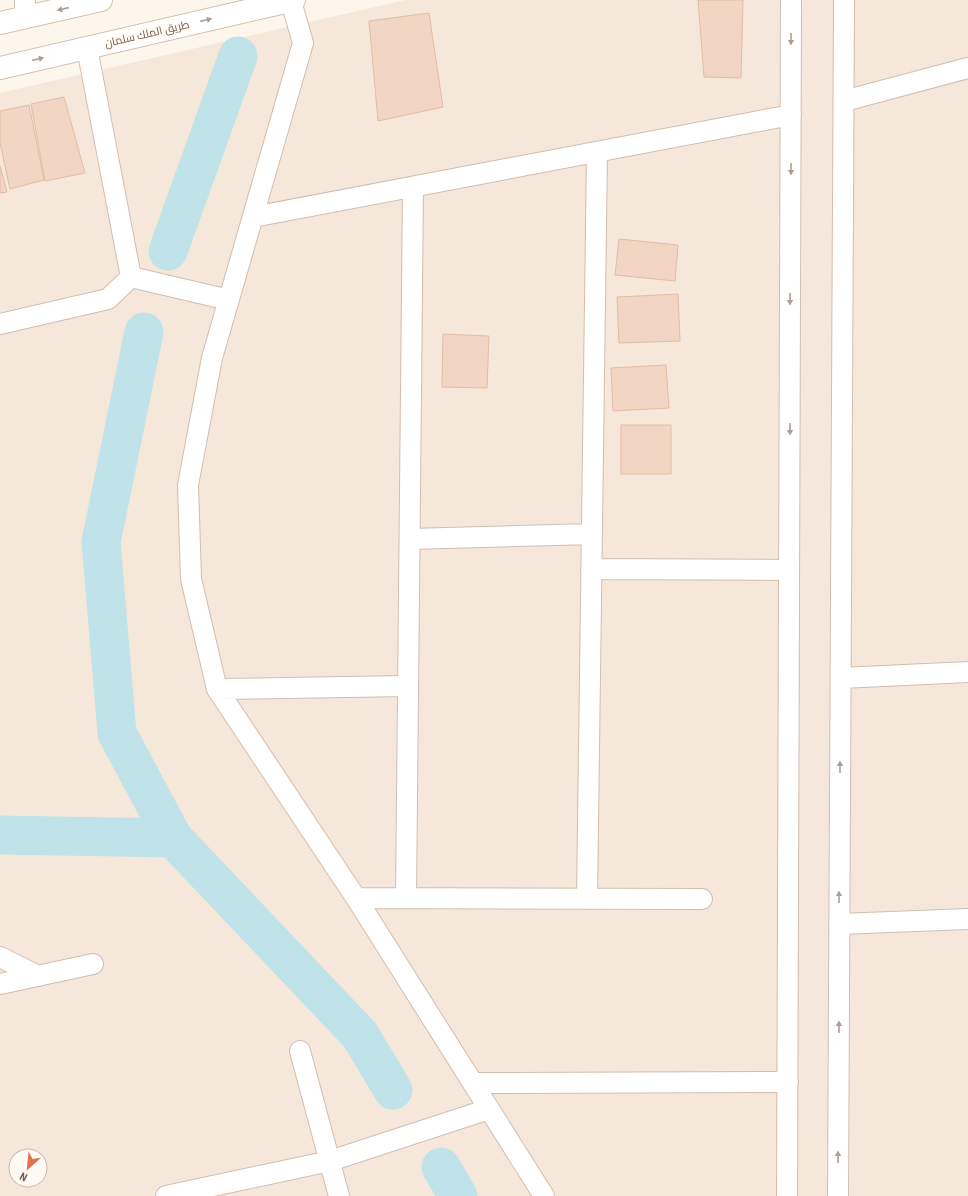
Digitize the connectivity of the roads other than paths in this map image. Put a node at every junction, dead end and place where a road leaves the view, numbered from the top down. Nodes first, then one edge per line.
1 (101, 0) edge
2 (293, 0) edge
3 (791, 0) edge
4 (844, 0) edge
5 (25, 9) edge
6 (0, 23) edge
7 (87, 48) junction
8 (0, 68) edge
9 (968, 68) edge
10 (844, 101) junction
11 (791, 115) junction
12 (597, 152) junction
13 (413, 187) junction
14 (253, 217) junction
15 (131, 277) junction
16 (229, 300) junction
17 (0, 324) edge
18 (592, 534) junction
19 (410, 539) junction
20 (592, 569) junction
21 (790, 570) junction
22 (968, 672) edge
23 (841, 678) junction
24 (408, 686) junction
25 (217, 689) junction
26 (356, 898) junction
27 (406, 898) junction
28 (587, 899) junction
29 (702, 899) dead end
30 (968, 918) edge
31 (839, 924) junction
32 (0, 957) edge
33 (93, 964) dead end
34 (38, 976) junction
35 (0, 984) edge
36 (300, 1051) dead end
37 (788, 1082) junction
38 (473, 1083) junction
39 (489, 1108) junction
40 (330, 1161) junction
41 (166, 1196) edge
42 (339, 1196) edge
43 (544, 1196) edge
44 (787, 1196) edge
45 (838, 1196) edge

1 -> 5 main road
7 -> 2 main road, طريق الملك سلمان
2 - 14 street
3 -> 11 street
4 - 10 street
5 - 6 main road
8 -> 7 main road, طريق الملك سلمان
7 - 15 street
9 - 10 street
10 - 23 street
11 - 12 street
11 -> 21 street
12 - 13 street
12 - 18 street
13 - 14 street
13 - 19 street
14 - 16 street
15 - 16 street
15 - 17 street
16 - 25 street
18 - 19 street
18 - 20 street
19 - 24 street
20 - 21 street
20 - 28 street
21 - 37 street
22 - 23 street
31 -> 23 street
24 - 25 street
24 - 27 street
25 - 26 street
26 - 27 street
26 - 38 street
27 - 28 street
28 - 29 street
30 - 31 street
45 -> 31 street
32 - 34 street
33 - 34 street
34 - 35 street
36 - 40 street
37 - 38 street
37 - 44 street
38 - 39 street
39 - 40 street
39 - 43 street
40 - 41 street
40 - 42 street

